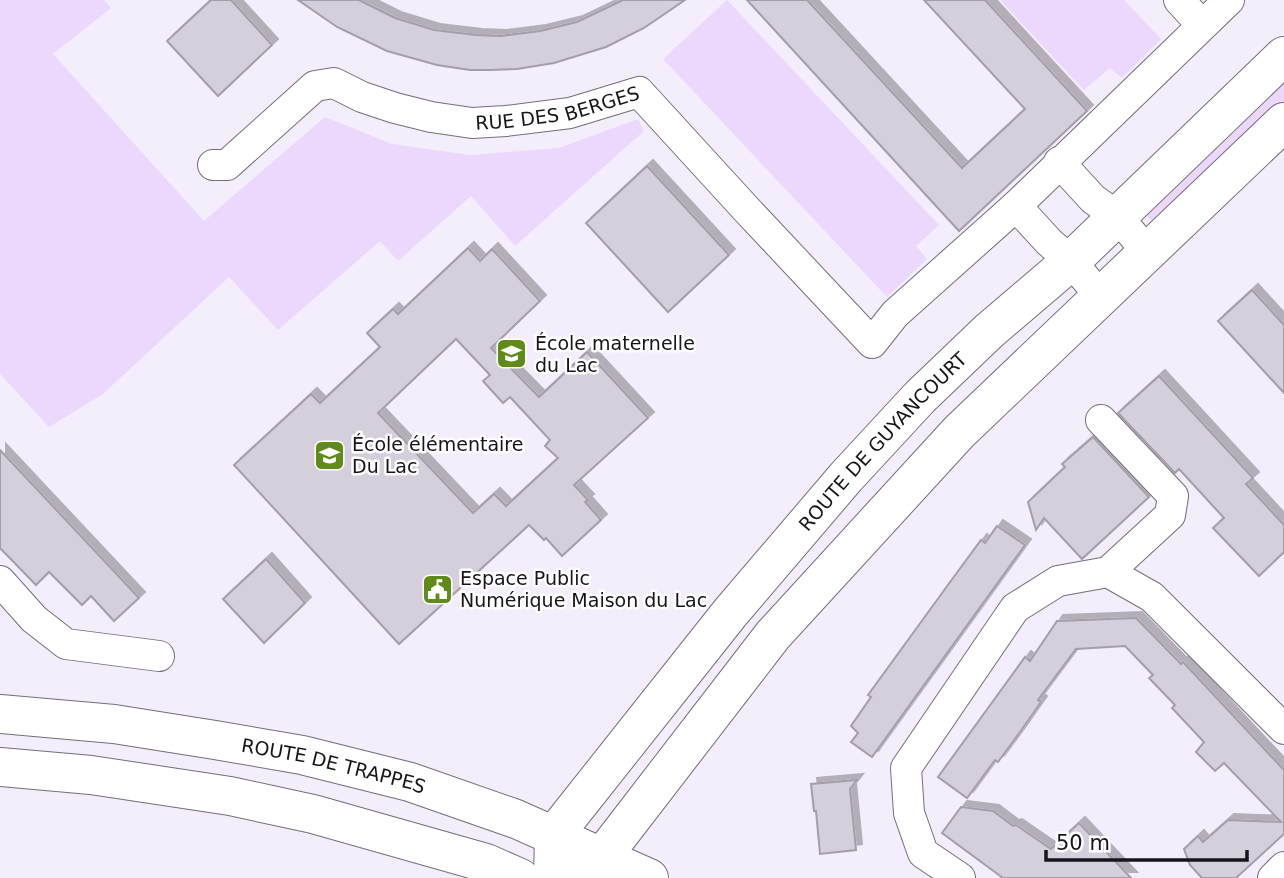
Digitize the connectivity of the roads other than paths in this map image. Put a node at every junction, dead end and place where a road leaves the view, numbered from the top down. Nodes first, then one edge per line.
1 (1179, 0) edge
2 (1229, 0) edge
3 (1202, 25) junction
4 (1284, 56) edge
5 (1284, 122) edge
6 (1059, 162) junction
7 (213, 165) dead end
8 (1016, 206) junction
9 (1118, 217) junction
10 (1148, 253) junction
11 (1071, 261) junction
12 (1100, 296) junction
13 (1101, 420) dead end
14 (1108, 572) junction
15 (0, 581) edge
16 (159, 656) dead end
17 (0, 714) edge
18 (1284, 729) edge
19 (0, 767) edge
20 (554, 835) junction
21 (1284, 867) edge
22 (588, 868) edge
23 (520, 878) edge
24 (552, 878) edge
25 (649, 878) edge
26 (960, 878) edge
27 (1273, 878) edge

1 - 3 street
2 - 3 street
3 - 6 street
4 - 9 main road, ROUTE DE GUYANCOURT
5 - 10 main road
6 - 8 street
6 - 9 street
7 - 8 street, RUE DES BERGES
8 - 11 street
9 - 10 street
9 - 11 main road, ROUTE DE GUYANCOURT
10 - 12 main road
11 - 12 street
11 - 20 main road, ROUTE DE GUYANCOURT
12 - 22 main road
13 - 14 street
14 - 18 street
14 - 26 street
15 - 16 street
17 - 20 main road, ROUTE DE TRAPPES
19 - 23 main road
20 - 22 main road, ROUTE DE TRAPPES
20 - 24 main road
21 - 27 street
22 - 25 main road, ROUTE DE TRAPPES

